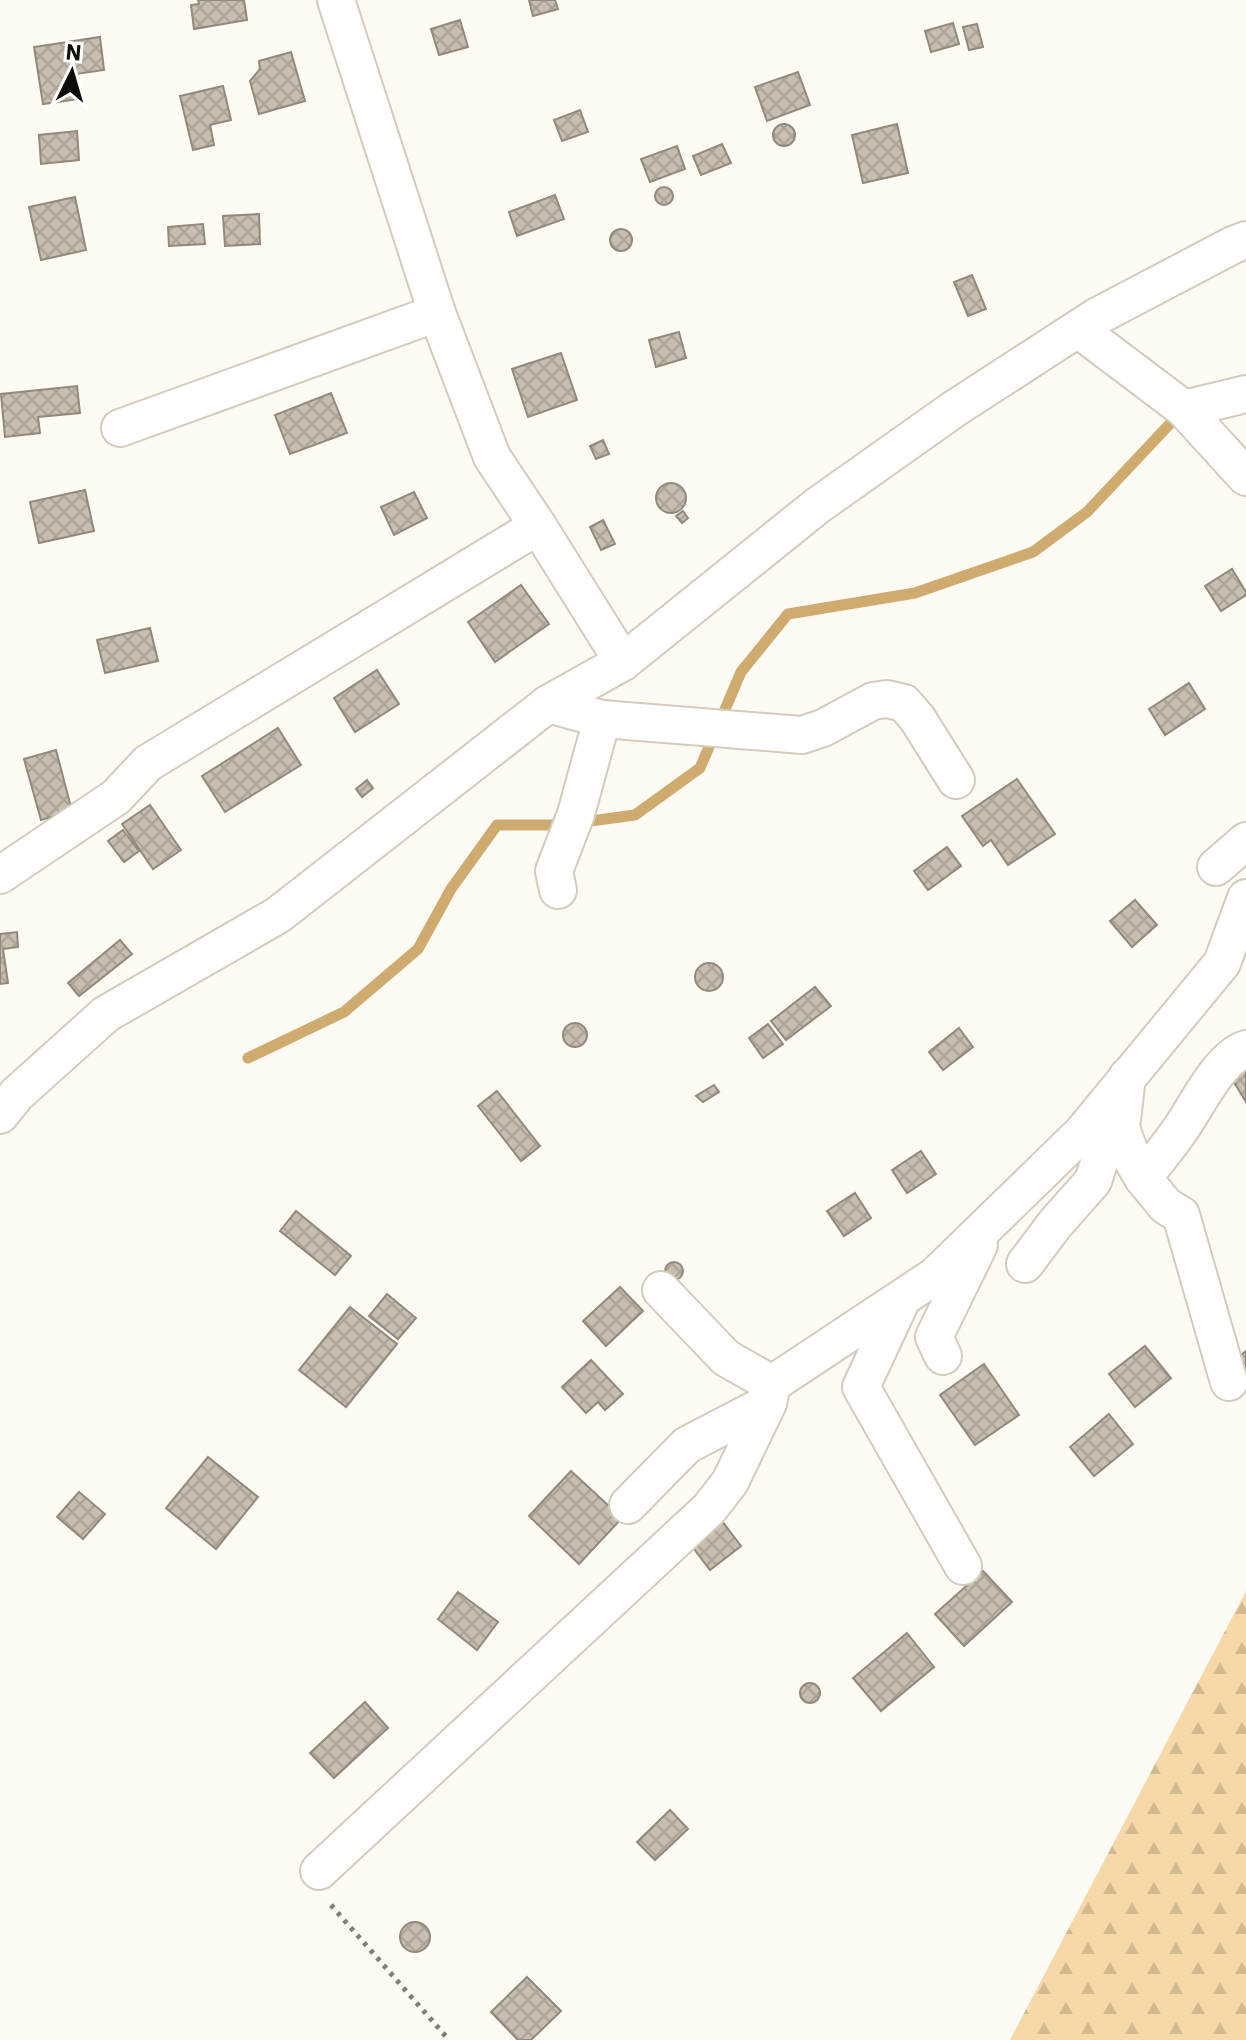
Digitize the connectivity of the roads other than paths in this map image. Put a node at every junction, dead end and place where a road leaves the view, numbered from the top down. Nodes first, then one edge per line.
1 (336, 0) edge
2 (1246, 240) edge
3 (437, 313) junction
4 (1078, 329) junction
5 (1246, 394) edge
6 (1184, 409) junction
7 (120, 428) dead end
8 (1246, 477) edge
9 (538, 526) junction
10 (623, 662) junction
11 (548, 704) junction
12 (602, 719) junction
13 (956, 780) dead end
14 (1246, 841) edge
15 (1216, 867) dead end
16 (0, 875) edge
17 (558, 890) dead end
18 (1246, 898) edge
19 (1246, 1049) edge
20 (1127, 1077) junction
21 (0, 1115) edge
22 (1143, 1178) junction
23 (988, 1225) junction
24 (1025, 1264) dead end
25 (661, 1290) dead end
26 (902, 1298) junction
27 (943, 1356) dead end
28 (1229, 1382) dead end
29 (770, 1394) junction
30 (628, 1505) dead end
31 (963, 1566) dead end
32 (319, 1871) road end

1 - 3 street
2 - 4 street
3 - 7 street
3 - 9 street
4 - 6 street
4 - 10 street
5 - 6 street
6 - 8 street
9 - 10 street
9 - 16 street
10 - 11 street
11 - 12 street
11 - 21 street
12 - 13 street
12 - 17 street
14 - 15 street
18 - 20 street
19 - 22 street
20 - 22 street
20 - 23 street
20 - 24 street
22 - 28 street
23 - 26 street
23 - 27 street
25 - 29 street
26 - 29 street
26 - 31 street
29 - 30 street
29 - 32 street

